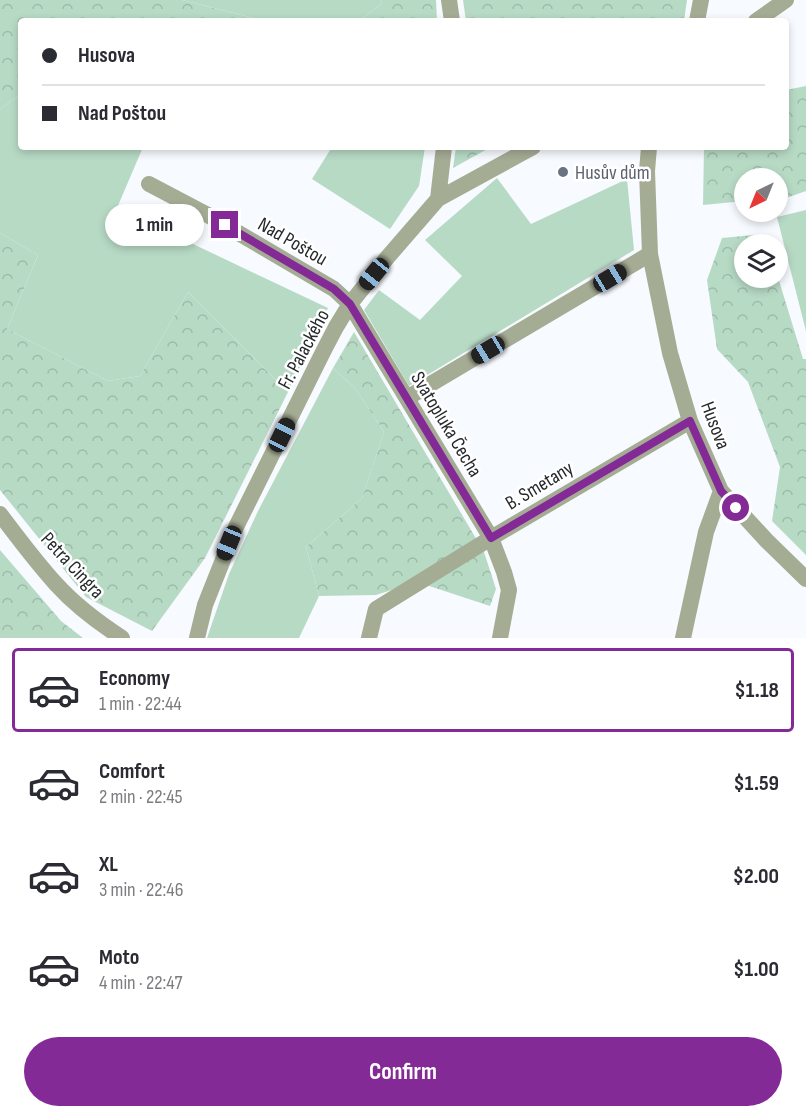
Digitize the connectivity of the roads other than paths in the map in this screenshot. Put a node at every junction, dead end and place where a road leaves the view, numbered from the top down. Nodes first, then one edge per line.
1 (449, 0) edge
2 (701, 0) edge
3 (786, 0) edge
4 (452, 18) edge
5 (698, 18) edge
6 (760, 18) edge
7 (444, 150) edge
8 (528, 150) edge
9 (649, 150) edge
10 (149, 184) dead end
11 (438, 199) junction
12 (650, 254) junction
13 (350, 304) junction
14 (407, 398) junction
15 (690, 421) junction
16 (721, 491) junction
17 (0, 514) edge
18 (491, 538) junction
19 (806, 579) edge
20 (122, 638) edge
21 (197, 638) edge
22 (369, 638) edge
23 (500, 638) edge
24 (683, 638) edge

1 - 4 street
2 - 5 street
3 - 6 street
7 - 11 street
8 - 11 street, Fr. Palackého
9 - 12 street, Husova
10 - 13 street, Nad Poštou
11 - 13 street, Fr. Palackého
12 - 14 street
12 - 15 street, Husova
13 - 14 street, Svatopluka Čecha
13 - 21 street, Fr. Palackého
14 - 18 street, Svatopluka Čecha
15 - 16 street, Husova
15 - 18 street, B. Smetany
16 - 19 street, Husova
16 - 24 street
17 - 20 street, Petra Cingra
18 - 22 street, B. Smetany
18 - 23 street, Svatopluka Čecha

